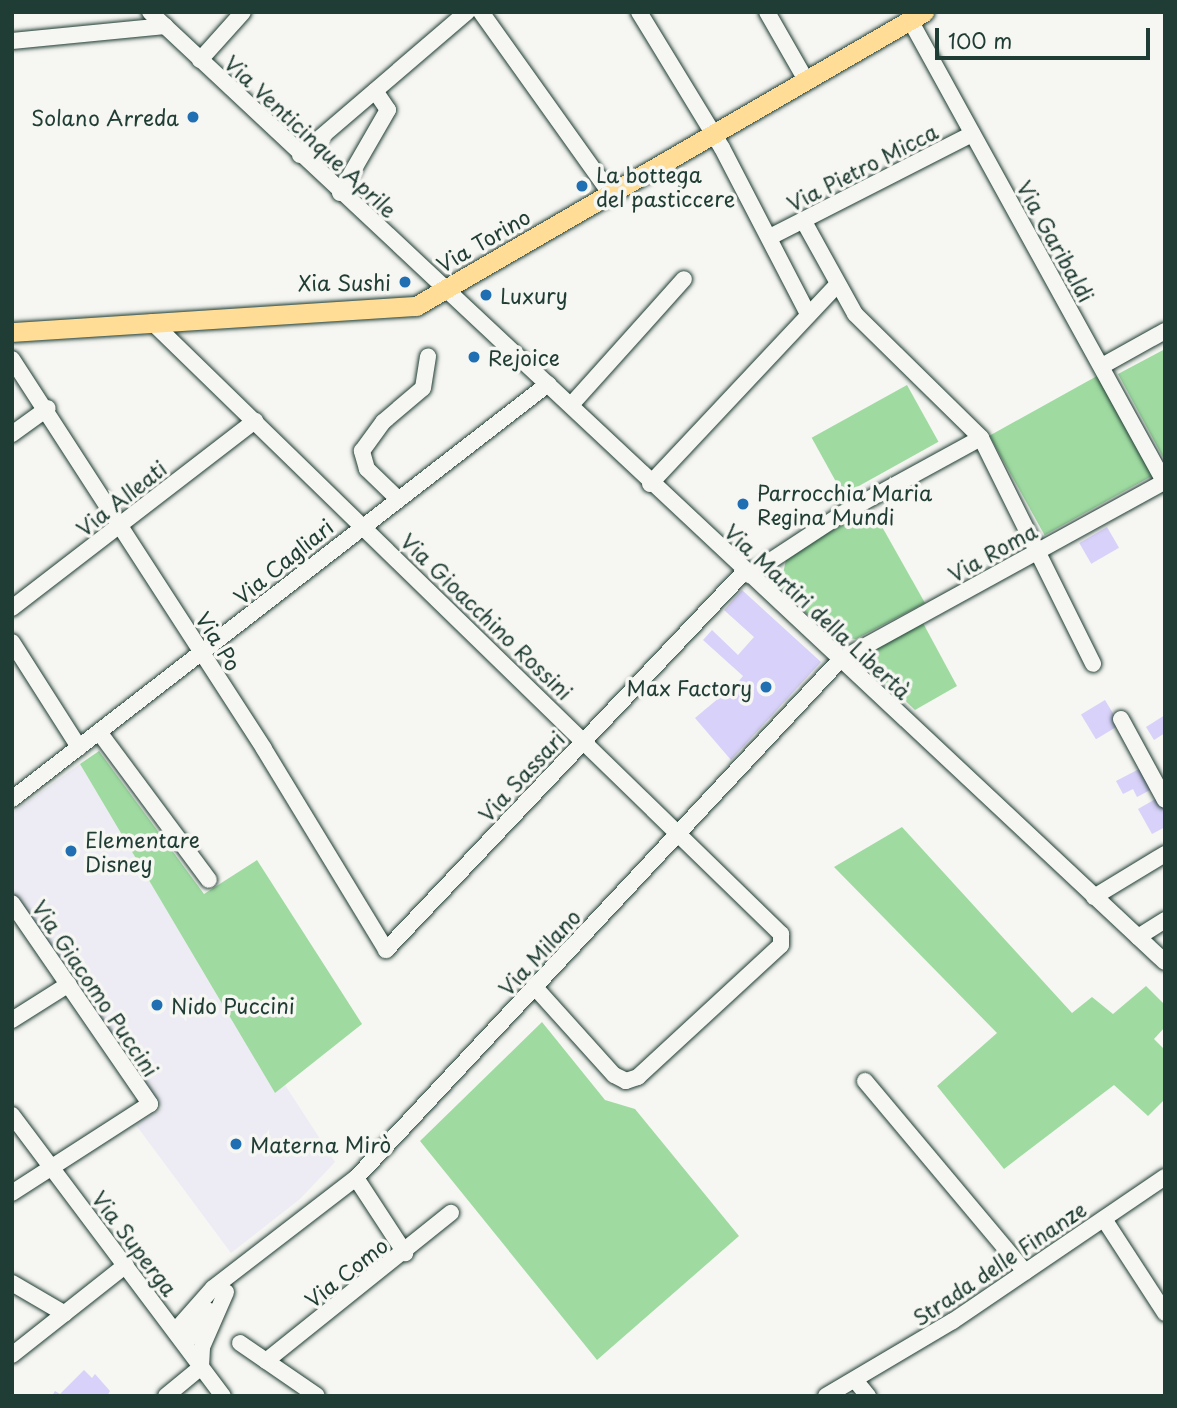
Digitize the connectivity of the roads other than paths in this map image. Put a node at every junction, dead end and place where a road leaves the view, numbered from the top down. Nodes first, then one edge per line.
1 (150, 12) edge
2 (243, 12) edge
3 (467, 12) edge
4 (481, 12) edge
5 (639, 12) edge
6 (788, 12) edge
7 (917, 16) edge
8 (770, 17) edge
9 (164, 26) junction
10 (12, 41) edge
11 (200, 60) junction
12 (806, 80) junction
13 (375, 91) junction
14 (712, 134) junction
15 (972, 134) junction
16 (300, 155) junction
17 (340, 192) junction
18 (610, 193) junction
19 (803, 220) junction
20 (770, 237) junction
21 (684, 279) dead end
22 (837, 285) junction
23 (442, 290) junction
24 (808, 314) junction
25 (152, 322) junction
26 (1165, 331) edge
27 (12, 332) edge
28 (428, 356) dead end
29 (12, 359) edge
30 (1102, 366) junction
31 (548, 384) junction
32 (570, 405) junction
33 (48, 408) junction
34 (255, 421) junction
35 (12, 434) edge
36 (981, 438) junction
37 (1164, 482) edge
38 (650, 484) junction
39 (397, 498) junction
40 (362, 524) junction
41 (121, 525) junction
42 (1035, 552) junction
43 (747, 573) junction
44 (12, 608) edge
45 (12, 642) edge
46 (201, 653) junction
47 (840, 660) junction
48 (1093, 664) dead end
49 (1121, 719) dead end
50 (99, 732) junction
51 (584, 739) junction
52 (79, 747) junction
53 (12, 799) edge
54 (1165, 800) edge
55 (681, 833) junction
56 (1165, 854) edge
57 (209, 880) dead end
58 (1094, 897) junction
59 (12, 902) edge
60 (1165, 920) edge
61 (1138, 937) junction
62 (386, 950) joint
63 (1165, 962) edge
64 (69, 984) junction
65 (534, 986) junction
66 (12, 1020) edge
67 (865, 1081) dead end
68 (12, 1115) edge
69 (52, 1167) junction
70 (1165, 1177) edge
71 (356, 1178) junction
72 (12, 1193) edge
73 (451, 1213) dead end
74 (1104, 1219) junction
75 (405, 1253) junction
76 (255, 1260) junction
77 (126, 1265) junction
78 (1025, 1272) junction
79 (12, 1283) edge
80 (226, 1292) junction
81 (200, 1304) junction
82 (158, 1308) junction
83 (1165, 1313) edge
84 (65, 1314) junction
85 (180, 1337) junction
86 (240, 1343) dead end
87 (12, 1355) edge
88 (266, 1361) junction
89 (201, 1367) junction
90 (855, 1380) junction
91 (166, 1396) edge
92 (223, 1396) edge
93 (317, 1396) edge
94 (826, 1396) edge
95 (868, 1396) edge

1 - 9 street, Via Venticinque Aprile
2 - 11 street
3 - 13 street
4 - 18 street
5 - 14 street
6 - 8 street
7 - 12 main road, Via Torino
7 - 15 street, Via Garibaldi
8 - 12 street
9 - 10 street
9 - 11 street, Via Venticinque Aprile
11 - 16 street, Via Venticinque Aprile
12 - 14 main road, Via Torino
13 - 16 street
13 - 17 street
14 - 18 main road, Via Torino
14 - 20 street
15 - 19 street, Via Pietro Micca
15 - 30 street, Via Garibaldi
16 - 17 street, Via Venticinque Aprile
17 - 23 street, Via Venticinque Aprile
18 - 23 main road, Via Torino
19 - 20 street, Via Pietro Micca
19 - 22 street
20 - 24 street
21 - 32 street
22 - 24 street
22 - 36 street
23 - 25 main road, Via Torino
23 - 31 street, Via Martiri della Libertà
24 - 38 street
25 - 27 main road, Via Torino
25 - 34 street, Via Gioacchino Rossini
26 - 30 street
28 - 39 street
29 - 33 street, Via Po
30 - 37 street, Via Garibaldi
31 - 32 street, Via Martiri della Libertà
31 - 39 street, Via Cagliari
32 - 38 street, Via Martiri della Libertà
33 - 35 street
33 - 41 street, Via Po
34 - 40 street, Via Gioacchino Rossini
34 - 41 street, Via Alleati
36 - 42 street
36 - 43 street, Via Sassari
37 - 42 street, Via Roma
38 - 43 street, Via Martiri della Libertà
39 - 40 street, Via Cagliari
40 - 46 street, Via Cagliari
40 - 51 street, Via Gioacchino Rossini
41 - 44 street, Via Alleati
41 - 46 street, Via Po
42 - 47 street, Via Roma
42 - 48 street
43 - 47 street, Via Martiri della Libertà
43 - 51 street, Via Sassari
45 - 52 street
46 - 50 street, Via Cagliari
46 - 62 street, Via Po
47 - 55 street, Via Milano
47 - 58 street, Via Martiri della Libertà
49 - 54 street
50 - 52 street, Via Cagliari
50 - 57 street
51 - 55 street, Via Gioacchino Rossini
51 - 62 street, Via Sassari
52 - 53 street, Via Cagliari
55 - 65 street, Via Milano
55 - 65 street, Via Gioacchino Rossini
56 - 58 street
58 - 61 street, Via Martiri della Libertà
59 - 64 street, Via Giacomo Puccini
60 - 61 street
61 - 63 street, Via Martiri della Libertà
64 - 66 street
64 - 69 street, Via Giacomo Puccini
65 - 71 street, Via Milano
67 - 78 street
68 - 69 street, Via Superga
69 - 72 street
69 - 77 street, Via Superga
70 - 74 street, Strada delle Finanze
71 - 75 street
71 - 76 street, Via Milano
73 - 75 street, Via Como
74 - 78 street, Strada delle Finanze
74 - 83 street
75 - 88 street, Via Como
76 - 80 street, Via Milano
76 - 81 street, Via Milano
77 - 82 street, Via Superga
77 - 84 street
78 - 90 street, Strada delle Finanze
79 - 84 street
80 - 85 street, Via Milano
80 - 89 street
81 - 82 street
81 - 85 street, Via Milano
82 - 85 street, Via Superga
84 - 87 street
85 - 89 street, Via Superga
86 - 88 street
88 - 93 street
89 - 91 street
89 - 92 street, Via Superga
90 - 94 street, Strada delle Finanze
90 - 95 street

